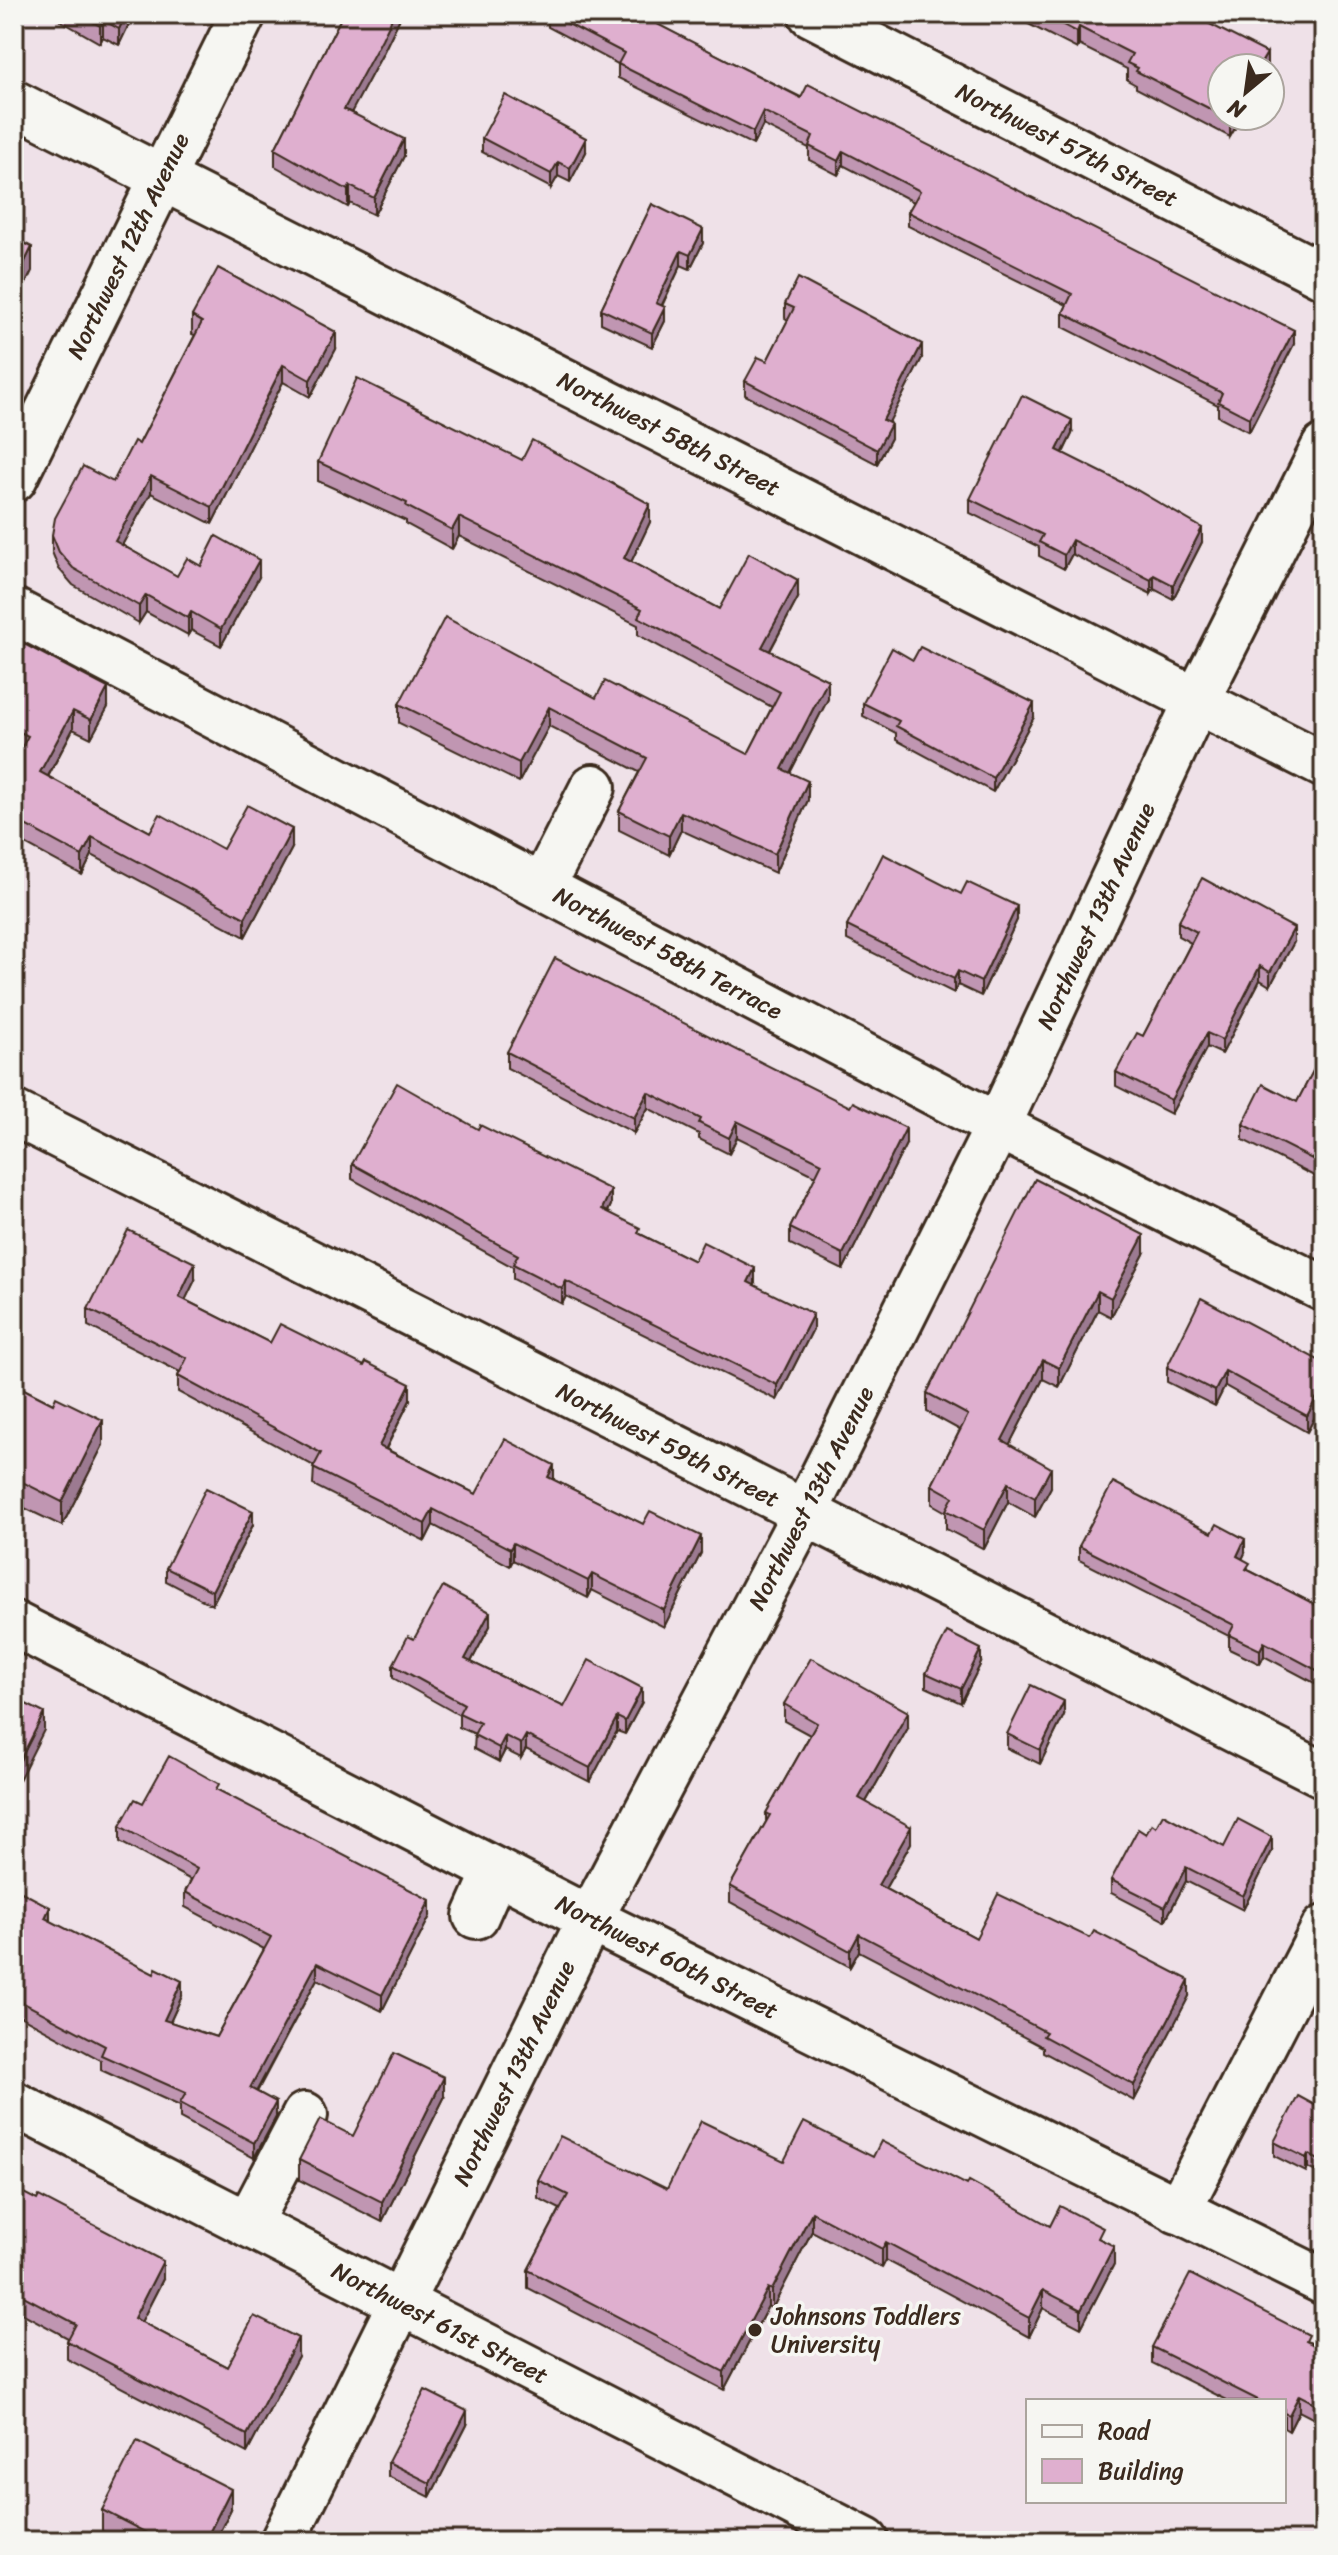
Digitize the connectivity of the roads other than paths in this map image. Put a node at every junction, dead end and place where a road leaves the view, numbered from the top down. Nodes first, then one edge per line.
1 (243, 14) edge
2 (811, 14) edge
3 (14, 103) edge
4 (162, 178) junction
5 (1324, 276) edge
6 (1324, 447) edge
7 (14, 479) edge
8 (14, 611) edge
9 (1197, 700) junction
10 (1324, 765) edge
11 (593, 787) dead end
12 (542, 887) junction
13 (14, 1113) edge
14 (998, 1126) junction
15 (1324, 1289) edge
16 (804, 1514) junction
17 (14, 1624) edge
18 (1324, 1775) edge
19 (496, 1871) junction
20 (476, 1916) dead end
21 (590, 1919) junction
22 (1324, 1928) edge
23 (14, 2104) edge
24 (305, 2115) dead end
25 (1178, 2211) junction
26 (248, 2224) junction
27 (1324, 2282) edge
28 (400, 2303) junction
29 (283, 2541) edge
30 (866, 2541) edge

1 - 4 street, Northwest 12th Avenue
2 - 5 street, Northwest 57th Street
3 - 4 street, Northwest 58th Street
4 - 7 street, Northwest 12th Avenue
4 - 9 street, Northwest 58th Street
6 - 9 street, Northwest 13th Avenue
8 - 12 street, Northwest 58th Terrace
9 - 10 street, Northwest 58th Street
9 - 14 street, Northwest 13th Avenue
11 - 12 street
12 - 14 street, Northwest 58th Terrace
13 - 16 street, Northwest 59th Street
14 - 15 street, Northwest 58th Terrace
14 - 16 street, Northwest 13th Avenue
16 - 18 street, Northwest 59th Street
16 - 21 street, Northwest 13th Avenue
17 - 19 street, Northwest 60th Street
19 - 20 street
19 - 21 street, Northwest 60th Street
21 - 25 street, Northwest 60th Street
21 - 28 street, Northwest 13th Avenue
22 - 25 street
23 - 26 street, Northwest 61st Street
24 - 26 street
25 - 27 street, Northwest 60th Street
26 - 28 street, Northwest 61st Street
28 - 29 street, Northwest 13th Avenue
28 - 30 street, Northwest 61st Street

